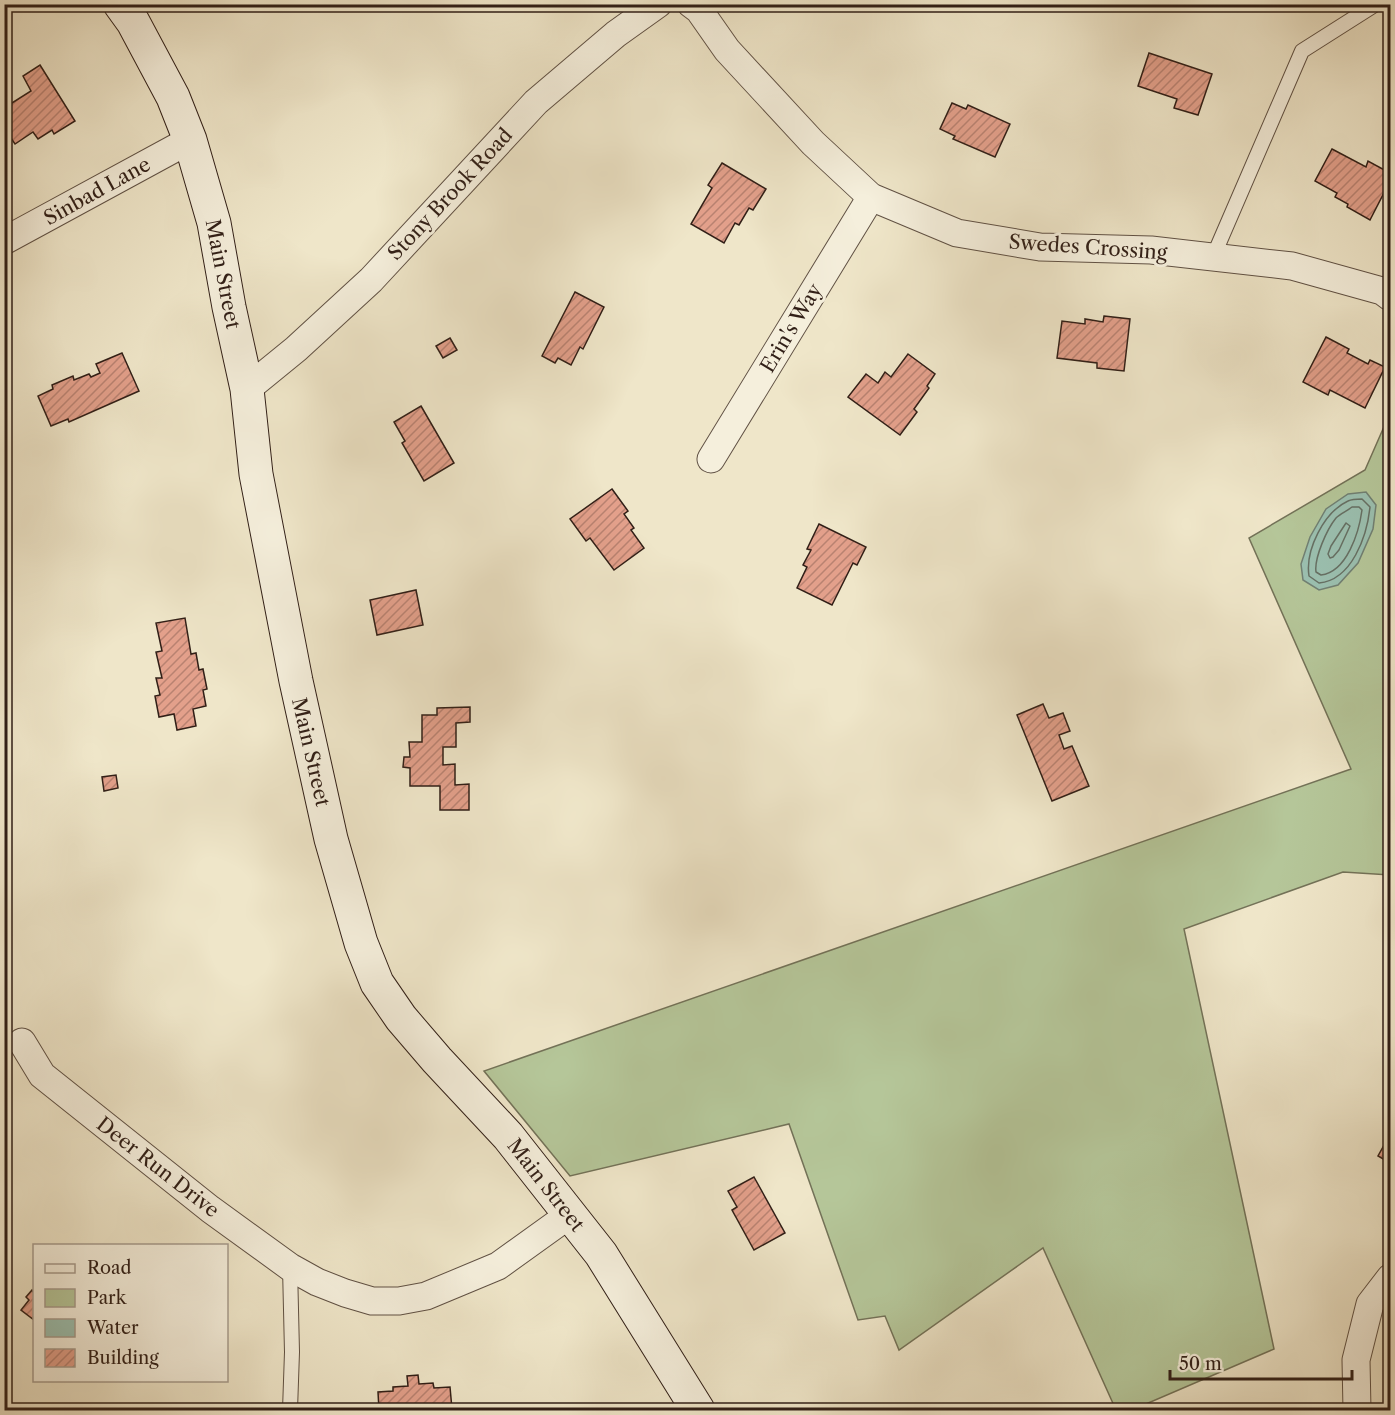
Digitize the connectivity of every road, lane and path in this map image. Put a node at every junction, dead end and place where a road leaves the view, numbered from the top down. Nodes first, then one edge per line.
1 (120, 4) edge
2 (658, 4) edge
3 (691, 4) edge
4 (1376, 4) edge
5 (190, 140) junction
6 (871, 197) junction
7 (4, 242) edge
8 (1213, 257) junction
9 (1390, 297) edge
10 (247, 389) junction
11 (711, 459) dead end
12 (22, 1042) dead end
13 (569, 1215) junction
14 (290, 1267) junction
15 (1390, 1278) edge
16 (290, 1410) edge
17 (698, 1410) edge
18 (1357, 1410) edge

1 - 5 main road, Main Street
2 - 10 street, Stony Brook Road
3 - 6 street, Swedes Crossing
4 - 8 lane
5 - 7 street, Sinbad Lane
5 - 10 main road, Main Street
6 - 8 street, Swedes Crossing
6 - 11 street, Erin's Way
8 - 9 street, Swedes Crossing
10 - 13 main road, Main Street
12 - 14 street, Deer Run Drive
13 - 14 street, Deer Run Drive
13 - 17 main road, Main Street
14 - 16 lane
15 - 18 street

